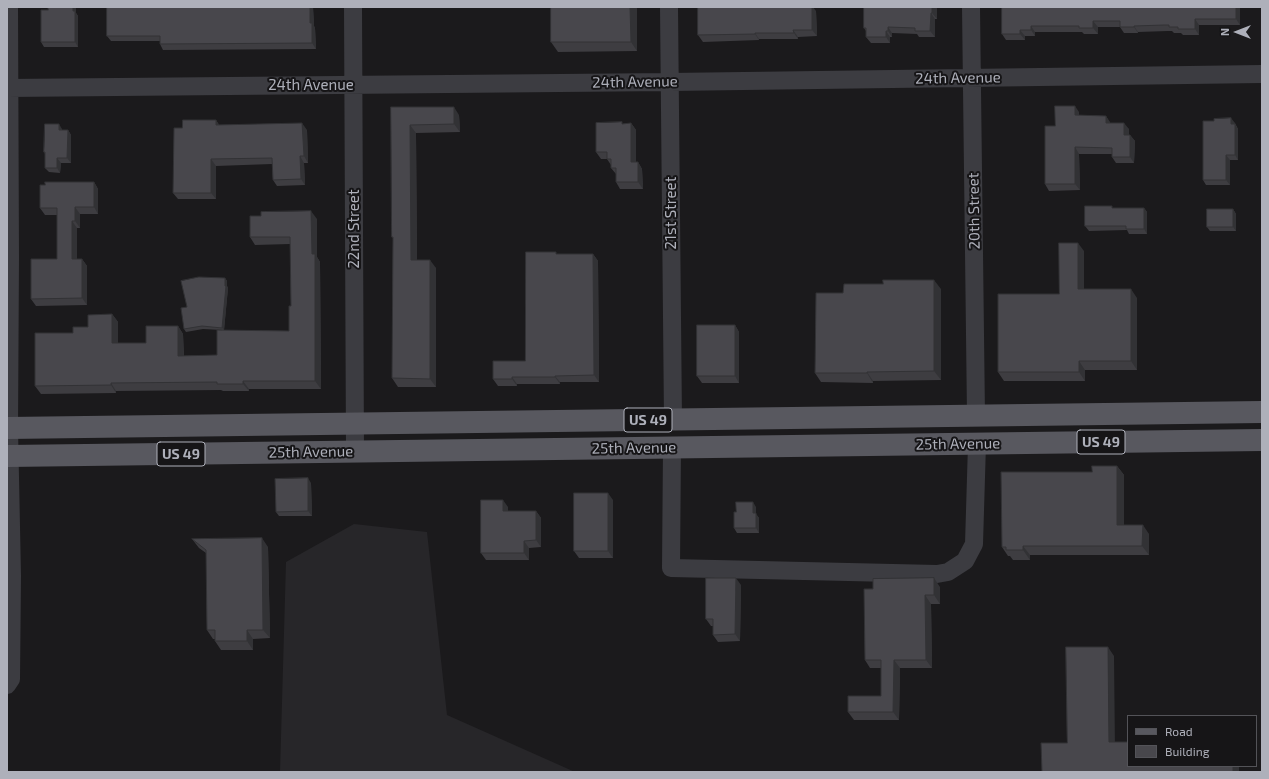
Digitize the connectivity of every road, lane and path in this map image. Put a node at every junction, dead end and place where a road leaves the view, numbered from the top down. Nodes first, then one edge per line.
1 (10, 7) edge
2 (353, 7) edge
3 (669, 7) edge
4 (971, 7) edge
5 (1262, 74) edge
6 (972, 77) junction
7 (670, 82) junction
8 (353, 85) junction
9 (8, 87) edge
10 (1262, 412) edge
11 (976, 416) junction
12 (673, 420) junction
13 (354, 423) junction
14 (8, 428) edge
15 (1262, 440) edge
16 (977, 444) junction
17 (672, 447) junction
18 (355, 451) junction
19 (8, 456) edge
20 (7, 685) edge

1 - 9 street
2 - 8 street, 22nd Street
3 - 7 street, 21st Street
4 - 6 street, 20th Street
5 - 6 street, 24th Avenue
6 - 7 street, 24th Avenue
6 - 11 street, 20th Street
7 - 8 street, 24th Avenue
7 - 12 street, 21st Street
8 - 9 street, 24th Avenue
8 - 13 street, 22nd Street
9 - 14 street
10 - 11 main road, 25th Avenue / US 49
11 - 12 main road, 25th Avenue / US 49
12 - 13 main road, 25th Avenue / US 49
13 - 14 main road, 25th Avenue / US 49
13 - 18 street, 22nd Street
14 - 19 street
15 - 16 main road, 25th Avenue / US 49
16 - 17 main road, 25th Avenue / US 49
16 - 17 street
17 - 18 main road, 25th Avenue / US 49
18 - 19 main road, 25th Avenue / US 49
19 - 20 street

